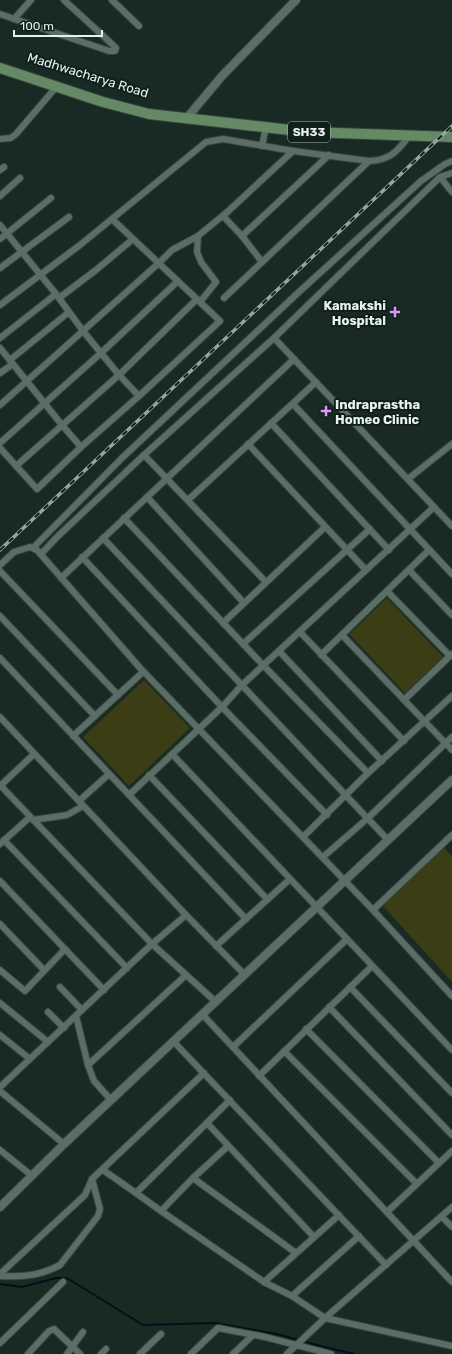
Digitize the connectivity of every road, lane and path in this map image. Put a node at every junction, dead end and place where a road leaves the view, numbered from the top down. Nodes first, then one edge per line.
1 (31, 0) edge
2 (64, 0) edge
3 (112, 0) edge
4 (296, 0) edge
5 (0, 14) edge
6 (14, 19) junction
7 (139, 26) dead end
8 (0, 61) edge
9 (0, 68) edge
10 (57, 86) junction
11 (168, 116) junction
12 (186, 119) junction
13 (266, 127) junction
14 (409, 136) junction
15 (452, 136) edge
16 (0, 139) edge
17 (262, 146) junction
18 (293, 151) junction
19 (329, 155) junction
20 (369, 161) junction
21 (452, 162) edge
22 (452, 173) edge
23 (440, 177) junction
24 (20, 178) dead end
25 (452, 192) edge
26 (0, 196) edge
27 (51, 198) dead end
28 (226, 213) junction
29 (69, 217) dead end
30 (112, 219) junction
31 (0, 225) edge
32 (7, 234) junction
33 (198, 236) junction
34 (242, 236) junction
35 (0, 239) edge
36 (133, 239) junction
37 (20, 252) junction
38 (262, 262) junction
39 (159, 263) junction
40 (0, 268) edge
41 (40, 275) junction
42 (178, 281) junction
43 (57, 296) junction
44 (224, 298) dead end
45 (199, 300) junction
46 (0, 304) edge
47 (69, 312) junction
48 (82, 331) junction
49 (0, 338) edge
50 (274, 338) junction
51 (0, 348) edge
52 (101, 353) junction
53 (294, 359) junction
54 (11, 362) junction
55 (0, 373) edge
56 (119, 375) junction
57 (26, 381) junction
58 (316, 382) junction
59 (139, 396) junction
60 (44, 404) junction
61 (293, 404) junction
62 (0, 405) edge
63 (271, 424) junction
64 (62, 425) junction
65 (0, 443) edge
66 (248, 444) junction
67 (452, 444) edge
68 (81, 447) junction
69 (0, 448) edge
70 (144, 455) junction
71 (16, 466) junction
72 (408, 479) junction
73 (166, 480) junction
74 (147, 497) junction
75 (188, 500) junction
76 (434, 508) junction
77 (124, 518) junction
78 (452, 526) edge
79 (325, 527) junction
80 (370, 529) junction
81 (410, 530) junction
82 (103, 538) junction
83 (33, 548) junction
84 (347, 550) junction
85 (389, 550) junction
86 (429, 550) junction
87 (41, 554) junction
88 (82, 558) junction
89 (0, 565) edge
90 (0, 570) edge
91 (366, 570) junction
92 (409, 570) junction
93 (452, 574) edge
94 (61, 578) junction
95 (266, 582) junction
96 (387, 591) junction
97 (244, 603) junction
98 (452, 615) edge
99 (0, 616) edge
100 (223, 623) junction
101 (300, 632) junction
102 (342, 635) junction
103 (243, 644) junction
104 (279, 651) junction
105 (321, 655) junction
106 (451, 655) edge
107 (0, 658) edge
108 (263, 666) junction
109 (143, 672) junction
110 (242, 685) junction
111 (118, 695) junction
112 (452, 696) edge
113 (404, 700) junction
114 (222, 707) junction
115 (95, 716) junction
116 (0, 717) edge
117 (425, 722) junction
118 (198, 729) junction
119 (73, 736) junction
120 (452, 737) edge
121 (404, 741) junction
122 (445, 743) junction
123 (452, 750) edge
124 (34, 754) junction
125 (172, 754) junction
126 (382, 761) junction
127 (368, 773) junction
128 (109, 774) junction
129 (149, 775) junction
130 (452, 780) edge
131 (0, 786) edge
132 (128, 795) junction
133 (347, 795) junction
134 (79, 801) junction
135 (84, 806) junction
136 (326, 815) junction
137 (31, 818) junction
138 (368, 818) junction
139 (452, 835) edge
140 (303, 837) junction
141 (388, 840) junction
142 (2, 842) edge
143 (323, 857) junction
144 (290, 878) junction
145 (0, 881) edge
146 (345, 881) junction
147 (267, 899) junction
148 (316, 907) junction
149 (373, 910) junction
150 (186, 915) junction
151 (246, 920) junction
152 (0, 924) edge
153 (346, 939) junction
154 (152, 944) junction
155 (216, 946) junction
156 (65, 949) junction
157 (372, 966) junction
158 (127, 968) junction
159 (0, 970) edge
160 (44, 970) junction
161 (186, 975) junction
162 (245, 975) junction
163 (60, 987) dead end
164 (350, 987) junction
165 (104, 990) junction
166 (452, 996) edge
167 (216, 1002) junction
168 (0, 1003) edge
169 (329, 1007) junction
170 (82, 1010) junction
171 (48, 1012) dead end
172 (202, 1014) junction
173 (76, 1016) junction
174 (64, 1028) junction
175 (306, 1029) junction
176 (0, 1035) edge
177 (48, 1042) junction
178 (174, 1042) junction
179 (233, 1048) junction
180 (452, 1050) edge
181 (284, 1051) junction
182 (30, 1059) junction
183 (88, 1065) junction
184 (204, 1073) junction
185 (259, 1076) junction
186 (0, 1087) edge
187 (0, 1091) edge
188 (452, 1093) edge
189 (111, 1100) junction
190 (230, 1100) junction
191 (207, 1123) junction
192 (452, 1135) edge
193 (64, 1144) junction
194 (228, 1146) junction
195 (0, 1150) edge
196 (452, 1151) edge
197 (439, 1164) junction
198 (103, 1170) junction
199 (32, 1175) junction
200 (193, 1178) junction
201 (92, 1179) junction
202 (417, 1184) junction
203 (136, 1192) junction
204 (452, 1207) edge
205 (0, 1208) edge
206 (161, 1211) junction
207 (387, 1212) junction
208 (339, 1215) junction
209 (442, 1216) junction
210 (452, 1227) edge
211 (359, 1236) junction
212 (314, 1237) junction
213 (414, 1241) junction
214 (296, 1253) junction
215 (386, 1265) junction
216 (0, 1275) edge
217 (63, 1282) dead end
218 (264, 1282) junction
219 (452, 1282) edge
220 (292, 1296) junction
221 (324, 1318) junction
222 (84, 1332) dead end
223 (161, 1334) dead end
224 (252, 1335) junction
225 (0, 1343) edge
226 (297, 1345) junction
227 (72, 1346) junction
228 (452, 1346) edge
229 (28, 1354) edge
230 (67, 1354) edge
231 (80, 1354) edge
232 (140, 1354) edge
233 (191, 1354) edge
234 (233, 1354) edge
235 (287, 1354) edge
236 (330, 1354) edge

1 - 6 street
2 - 6 street
3 - 7 street
4 - 12 street
5 - 6 street
8 - 11 main road, Madhwacharya Road / SH33
9 - 10 main road, Madhwacharya Road
10 - 11 main road, Madhwacharya Road
10 - 16 street
11 - 12 main road, Madhwacharya Road / SH33
12 - 13 main road, Madhwacharya Road / SH33
13 - 14 main road, Madhwacharya Road / SH33
13 - 17 street
14 - 15 main road, Madhwacharya Road / SH33
14 - 20 street
17 - 18 street
17 - 30 street
18 - 19 street
18 - 28 street
19 - 20 street
19 - 34 street
20 - 38 street
21 - 83 street
22 - 23 street
23 - 25 street
23 - 50 street
24 - 26 street
27 - 32 street
28 - 33 street
28 - 34 street
29 - 37 street
30 - 36 street
30 - 41 street
31 - 32 street
32 - 35 street
32 - 37 street
33 - 39 street
33 - 45 street
34 - 38 street
36 - 39 street
36 - 43 street
37 - 40 street
37 - 41 street
38 - 44 street
39 - 42 street
39 - 48 street
41 - 43 street
41 - 46 street
42 - 45 street
42 - 52 street
43 - 47 street
43 - 49 street
45 - 56 street
45 - 59 street
47 - 48 street
47 - 54 street
48 - 52 street
48 - 57 street
50 - 53 street
50 - 70 street
51 - 54 street
52 - 56 street
52 - 60 street
53 - 58 street
53 - 73 street
54 - 55 street
54 - 57 street
56 - 59 street
56 - 64 street
57 - 60 street
57 - 62 street
58 - 61 street
58 - 72 street
59 - 68 street
60 - 64 street
60 - 65 street
61 - 63 street
61 - 81 street
63 - 66 street
63 - 80 street
64 - 68 street
64 - 71 street
66 - 75 street
66 - 79 street
67 - 72 street
68 - 71 street
69 - 71 street
70 - 73 street
70 - 87 street
72 - 76 street
73 - 74 street
73 - 75 street
74 - 77 street
74 - 97 street
75 - 95 street
76 - 78 street
76 - 81 street
77 - 82 street
77 - 100 street
79 - 84 street
79 - 95 street
80 - 84 street
80 - 85 street
81 - 85 street
81 - 86 street
82 - 88 street
82 - 110 street
83 - 87 street
83 - 89 street
84 - 91 street
84 - 103 street
85 - 91 street
86 - 92 street
86 - 93 street
87 - 94 street
88 - 94 street
88 - 114 street
90 - 111 street
91 - 101 street
92 - 96 street
92 - 98 street
94 - 109 street
95 - 97 street
96 - 102 street
96 - 106 street
97 - 100 street
99 - 115 street
100 - 103 street
101 - 104 street
101 - 105 street
102 - 105 street
102 - 113 street
103 - 108 street
104 - 108 street
104 - 126 street
105 - 121 street
106 - 113 street
107 - 119 street
108 - 110 street
108 - 127 street
109 - 111 street
109 - 118 street
110 - 114 street
110 - 133 street
111 - 115 street
112 - 117 street
113 - 117 street
114 - 118 street
114 - 136 street
115 - 119 street
116 - 124 street
117 - 121 street
117 - 122 street
118 - 125 street
118 - 140 street
119 - 128 street
120 - 122 street
121 - 126 street
122 - 123 street
122 - 138 street
124 - 131 street
124 - 134 street
125 - 129 street
125 - 144 street
126 - 127 street
127 - 133 street
128 - 132 street
128 - 134 street
129 - 132 street
129 - 147 street
130 - 141 street
131 - 137 street
132 - 151 street
133 - 136 street
133 - 138 street
134 - 135 street
135 - 137 street
135 - 150 street
136 - 140 street
137 - 142 street
137 - 154 street
138 - 141 street
138 - 143 street
139 - 149 street
140 - 143 street
141 - 146 street
142 - 158 street
143 - 146 street
144 - 147 street
144 - 148 street
145 - 156 street
146 - 148 street
146 - 149 street
147 - 151 street
148 - 153 street
148 - 162 street
149 - 166 street
150 - 154 street
150 - 155 street
151 - 155 street
152 - 160 street
153 - 157 street
153 - 179 street
154 - 158 street
154 - 161 street
155 - 162 street
156 - 160 street
156 - 165 street
157 - 164 street
157 - 180 street
158 - 165 street
159 - 160 street
161 - 167 street
161 - 183 street
162 - 167 street
163 - 170 street
164 - 169 street
164 - 188 street
165 - 170 street
167 - 172 street
168 - 177 street
169 - 175 street
169 - 192 street
170 - 173 street
171 - 174 street
172 - 178 street
172 - 179 street
173 - 174 street
173 - 183 street
174 - 177 street
175 - 181 street
175 - 197 street
176 - 182 street
177 - 182 street
178 - 184 street
178 - 189 street
179 - 185 street
181 - 185 street
181 - 202 street
182 - 186 street
183 - 189 street
184 - 190 street
184 - 198 street
185 - 207 street
187 - 193 street
189 - 193 street
190 - 191 street
190 - 208 street
191 - 194 street
191 - 203 street
193 - 199 street
194 - 200 street
194 - 212 street
195 - 199 street
196 - 197 street
197 - 202 street
198 - 201 street
198 - 203 street
199 - 205 street
200 - 206 street
200 - 214 street
201 - 216 street
201 - 216 street
202 - 207 street
203 - 206 street
204 - 209 street
206 - 218 street
207 - 213 street
208 - 211 street
208 - 212 street
209 - 210 street
209 - 213 street
211 - 215 street
211 - 220 street
212 - 214 street
213 - 215 street
213 - 219 street
214 - 218 street
215 - 221 street
217 - 225 street
218 - 220 street
220 - 221 street
221 - 226 street
221 - 228 street
222 - 227 street
223 - 232 street
224 - 226 street
224 - 233 street
224 - 234 street
226 - 235 street
226 - 236 street
227 - 229 street
227 - 230 street
227 - 231 street

